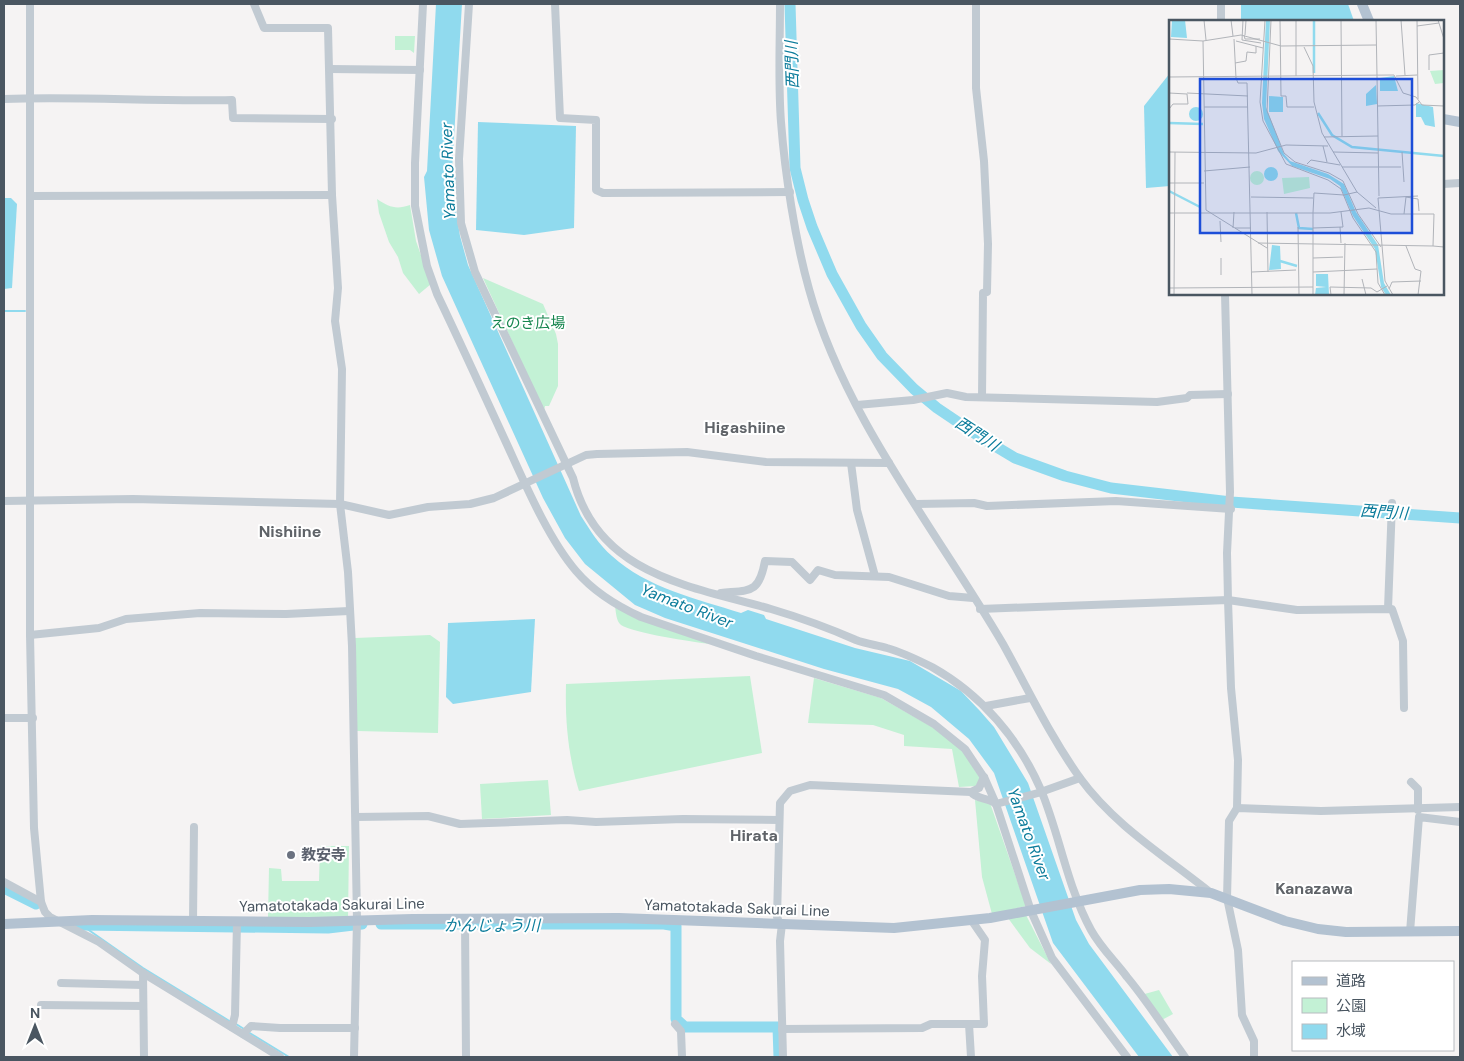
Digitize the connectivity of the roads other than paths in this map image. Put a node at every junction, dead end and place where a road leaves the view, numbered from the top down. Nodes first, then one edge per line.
1 (30, 4) edge
2 (254, 4) edge
3 (423, 4) edge
4 (469, 4) edge
5 (556, 4) edge
6 (780, 4) edge
7 (976, 4) edge
8 (1221, 4) edge
9 (1362, 4) edge
10 (1221, 20) edge
11 (1369, 20) edge
12 (330, 69) junction
13 (420, 70) junction
14 (31, 98) junction
15 (4, 99) edge
16 (332, 119) junction
17 (1444, 119) edge
18 (1460, 122) edge
19 (1460, 183) edge
20 (1444, 184) edge
21 (790, 192) junction
22 (332, 195) junction
23 (31, 196) junction
24 (1225, 295) edge
25 (1228, 394) junction
26 (982, 397) junction
27 (857, 405) junction
28 (851, 463) junction
29 (889, 463) junction
30 (566, 466) junction
31 (526, 484) junction
32 (4, 501) edge
33 (29, 501) junction
34 (340, 504) junction
35 (916, 504) junction
36 (1392, 504) dead end
37 (1230, 507) junction
38 (875, 576) junction
39 (715, 594) junction
40 (973, 598) junction
41 (1228, 600) junction
42 (980, 609) junction
43 (1388, 609) junction
44 (349, 611) junction
45 (30, 635) junction
46 (1030, 698) junction
47 (986, 706) junction
48 (1404, 708) dead end
49 (4, 718) edge
50 (33, 718) junction
51 (984, 776) junction
52 (1080, 778) junction
53 (1411, 782) dead end
54 (971, 792) junction
55 (1040, 792) junction
56 (998, 804) junction
57 (1418, 807) junction
58 (1460, 807) edge
59 (1237, 808) junction
60 (356, 817) junction
61 (1419, 817) junction
62 (779, 820) junction
63 (1460, 822) edge
64 (194, 826) dead end
65 (4, 882) edge
66 (1211, 893) junction
67 (1227, 898) junction
68 (1077, 901) junction
69 (41, 902) junction
70 (1032, 910) junction
71 (193, 921) junction
72 (972, 921) junction
73 (61, 922) junction
74 (357, 923) junction
75 (465, 923) junction
76 (4, 924) edge
77 (781, 924) junction
78 (237, 925) junction
79 (1460, 931) edge
80 (1410, 932) junction
81 (143, 973) junction
82 (61, 983) dead end
83 (143, 985) junction
84 (41, 1005) dead end
85 (143, 1006) junction
86 (675, 1024) dead end
87 (969, 1024) junction
88 (232, 1027) junction
89 (355, 1028) junction
90 (782, 1028) junction
91 (243, 1034) junction
92 (144, 1057) edge
93 (280, 1057) edge
94 (354, 1057) edge
95 (466, 1057) edge
96 (682, 1057) edge
97 (783, 1057) edge
98 (971, 1057) edge
99 (1127, 1057) edge
100 (1185, 1057) edge
101 (1254, 1057) edge

1 - 14 street
2 - 12 street
3 - 13 street
4 - 30 street
5 - 21 street
6 - 21 street
7 - 26 street
8 - 10 street
9 - 11 main road
12 - 13 street
12 - 16 street
13 - 31 street
14 - 15 street
14 - 16 street
14 - 23 street
16 - 22 street
17 - 18 main road
19 - 20 street
21 - 27 street
22 - 23 street
22 - 34 street
23 - 33 street
24 - 25 street
25 - 26 street
25 - 37 street
26 - 27 street
27 - 29 street
28 - 29 street
28 - 30 street
28 - 38 street
29 - 35 street
30 - 31 street
30 - 39 street
31 - 34 street
31 - 51 street
32 - 33 street
33 - 34 street
33 - 45 street
34 - 44 street
35 - 37 street
35 - 40 street
36 - 43 street
37 - 41 street
38 - 39 street
38 - 40 street
39 - 47 street
40 - 42 street
41 - 42 street
41 - 43 street
41 - 59 street
42 - 46 street
43 - 48 street
44 - 45 street
44 - 60 street
45 - 50 street
46 - 47 street
46 - 52 street
47 - 55 street
49 - 50 street
50 - 69 street
51 - 54 street
51 - 56 street
52 - 55 street
52 - 66 street
53 - 57 street
54 - 56 street
54 - 62 street
55 - 56 street
55 - 68 street
56 - 70 street
57 - 58 street
57 - 59 street
57 - 61 street
59 - 67 street
60 - 62 street
60 - 74 street
61 - 63 street
61 - 80 street
62 - 77 street
64 - 71 street
65 - 69 street
66 - 67 main road, Yamatotakada Sakurai Line
66 - 68 main road, Yamatotakada Sakurai Line
67 - 80 main road, Yamatotakada Sakurai Line
67 - 101 street
68 - 70 main road, Yamatotakada Sakurai Line
68 - 100 street
69 - 73 street
70 - 72 main road, Yamatotakada Sakurai Line
70 - 99 street
71 - 73 main road, Yamatotakada Sakurai Line
71 - 78 main road, Yamatotakada Sakurai Line
72 - 77 main road, Yamatotakada Sakurai Line
72 - 87 street
73 - 76 main road, Yamatotakada Sakurai Line
73 - 81 street
74 - 75 main road, Yamatotakada Sakurai Line
74 - 78 main road, Yamatotakada Sakurai Line
74 - 89 street
75 - 77 main road, Yamatotakada Sakurai Line
75 - 95 street
77 - 90 street
78 - 88 street
79 - 80 main road, Yamatotakada Sakurai Line
81 - 83 street
81 - 88 street
82 - 83 street
83 - 85 street
84 - 85 street
85 - 92 street
86 - 96 street
87 - 90 street
87 - 98 street
88 - 91 street
89 - 91 street
89 - 94 street
90 - 97 street
91 - 93 street

